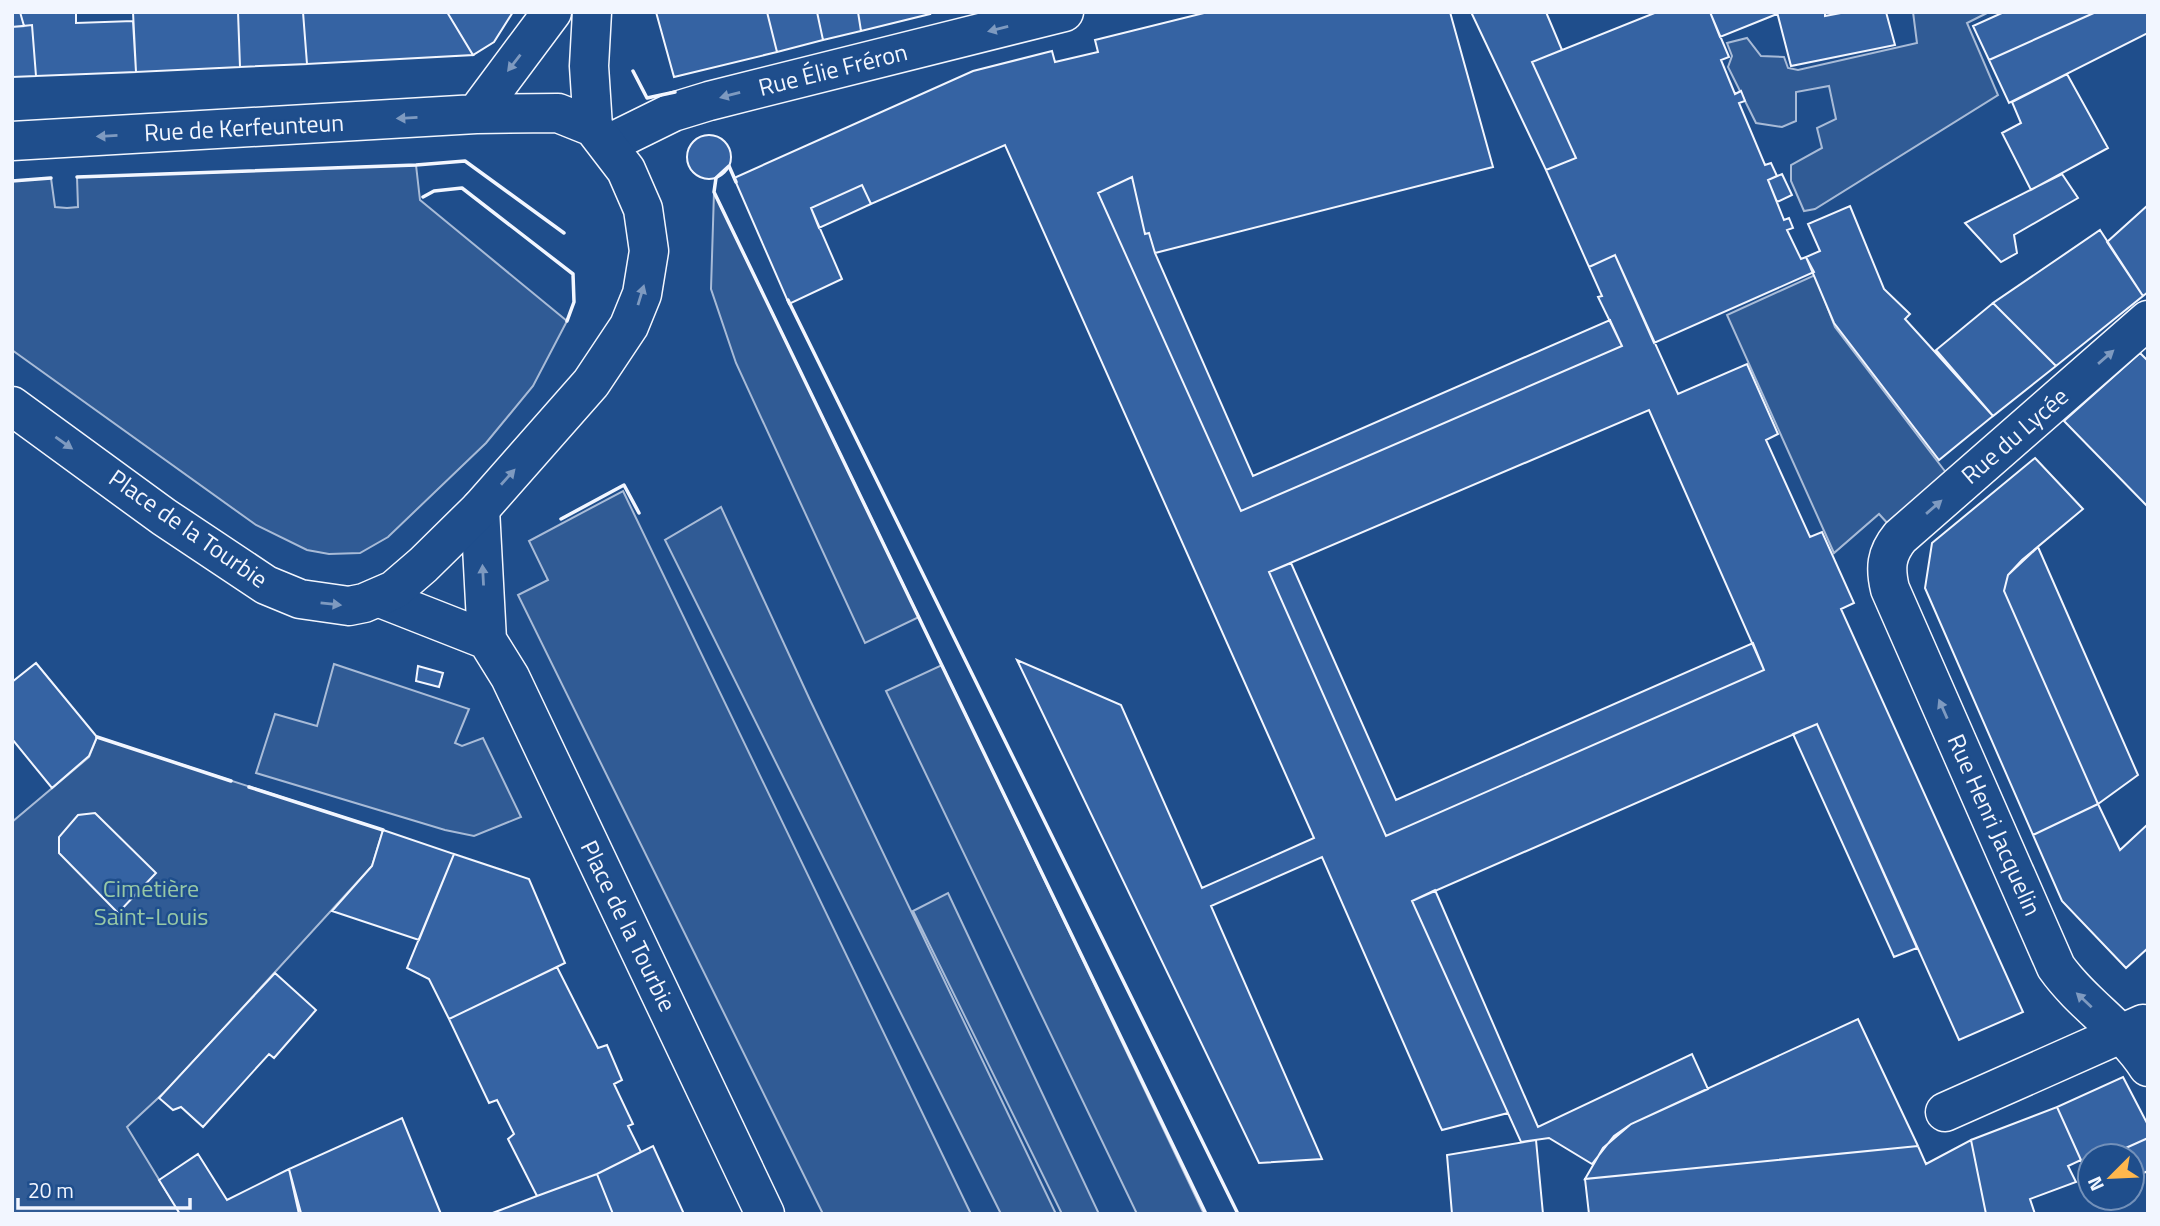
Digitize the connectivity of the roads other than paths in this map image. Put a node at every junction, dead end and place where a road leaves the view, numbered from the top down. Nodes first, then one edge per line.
1 (552, 12) edge
2 (592, 12) edge
3 (1064, 12) edge
4 (475, 114) junction
5 (600, 136) junction
6 (12, 141) edge
7 (2148, 320) edge
8 (12, 406) edge
9 (480, 509) junction
10 (1888, 556) joint
11 (380, 598) junction
12 (487, 640) junction
13 (2135, 1027) edge
14 (2148, 1067) edge
15 (1945, 1112) dead end
16 (765, 1214) edge

1 -> 4 street
2 - 5 street
3 -> 5 street, Rue Élie Fréron
4 - 5 street
4 -> 6 street, Rue de Kerfeunteun
9 -> 5 street, Place de la Tourbie
10 -> 7 street, Rue du Lycée
8 -> 11 street, Place de la Tourbie
9 - 11 street, Place de la Tourbie
12 -> 9 street, Place de la Tourbie
13 -> 10 street, Rue Henri Jacquelin
11 - 12 street
12 - 16 street, Place de la Tourbie
13 - 14 street, Rue Henri Jacquelin
13 - 15 street

